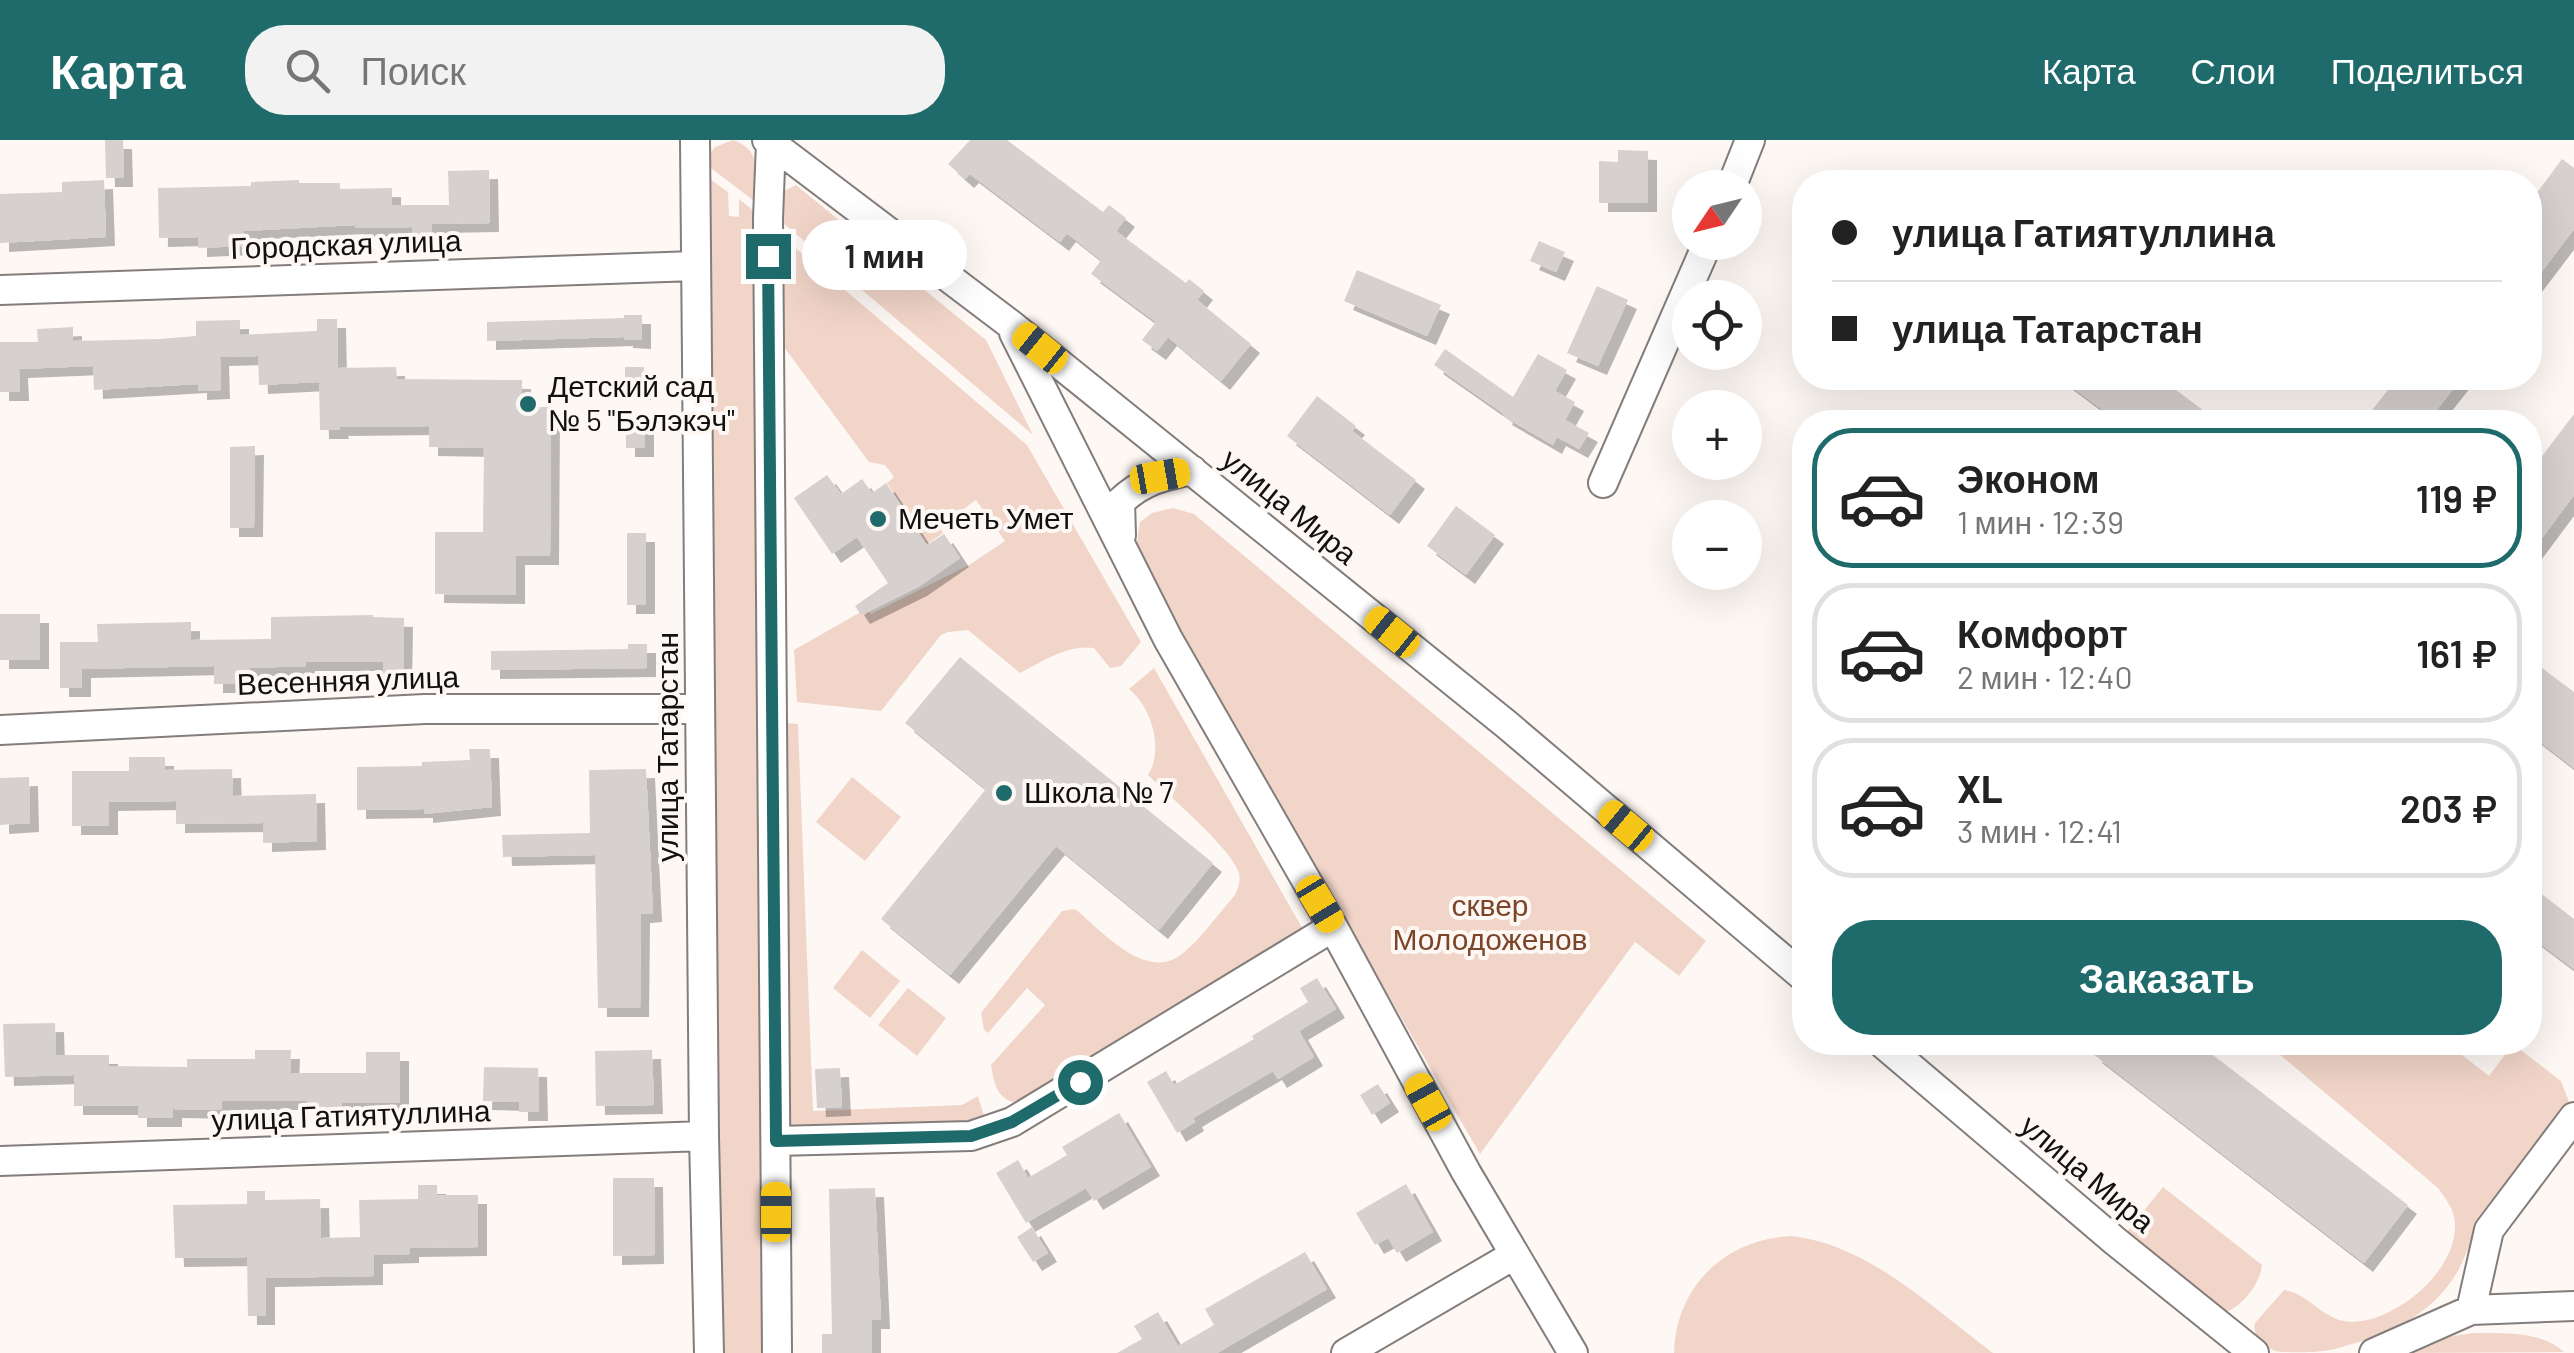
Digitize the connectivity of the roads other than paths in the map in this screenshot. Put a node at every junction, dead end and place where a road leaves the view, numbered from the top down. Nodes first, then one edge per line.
1 (695, 140) edge
2 (1750, 140) edge
3 (769, 141) edge
4 (1738, 170) edge
5 (1700, 260) edge
6 (695, 266) junction
7 (0, 290) edge
8 (1010, 324) junction
9 (1192, 470) junction
10 (1603, 482) dead end
11 (1122, 546) junction
12 (700, 710) junction
13 (0, 730) edge
14 (1334, 927) junction
15 (1792, 967) edge
16 (1896, 1055) edge
17 (2574, 1117) edge
18 (704, 1136) junction
19 (776, 1141) junction
20 (0, 1161) edge
21 (1514, 1255) junction
22 (2574, 1306) edge
23 (2471, 1310) junction
24 (709, 1353) edge
25 (777, 1353) edge
26 (1346, 1353) edge
27 (1572, 1353) edge
28 (2254, 1353) edge
29 (2374, 1353) edge

1 - 6 street, улица Татарстан
2 - 4 street
3 - 8 street, улица Мира
3 - 19 street
5 - 10 street
6 - 7 street, Городская улица
6 - 12 street, улица Татарстан
8 - 9 street, улица Мира
8 - 11 street
9 - 11 street
9 - 15 street, улица Мира
11 - 14 street
12 - 13 street, Весенняя улица
12 - 18 street, улица Татарстан
14 - 19 street
14 - 21 street
16 - 28 street, улица Мира
17 - 23 street
18 - 20 street, улица Гатиятуллина
18 - 24 street, улица Татарстан
19 - 25 street
21 - 26 street
21 - 27 street
22 - 23 street
23 - 29 street

